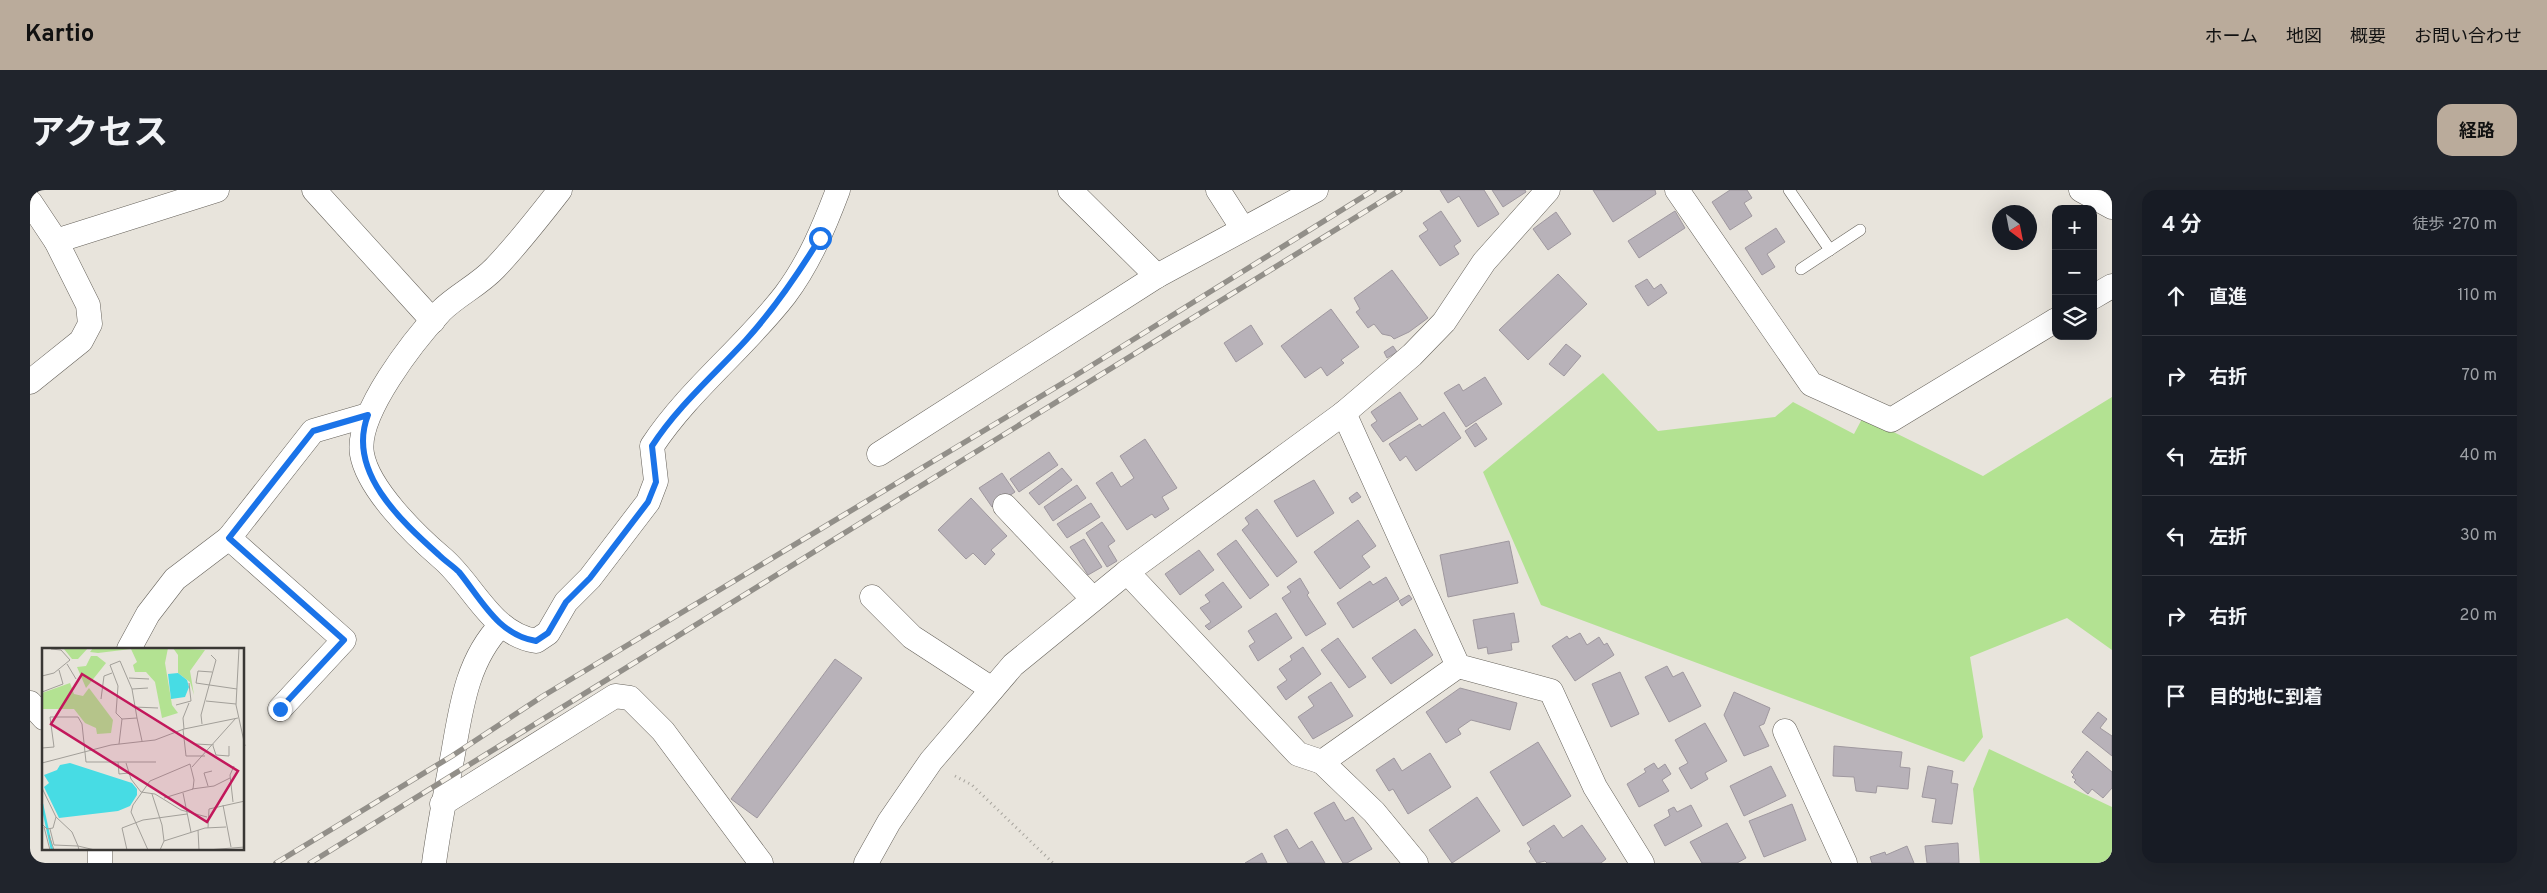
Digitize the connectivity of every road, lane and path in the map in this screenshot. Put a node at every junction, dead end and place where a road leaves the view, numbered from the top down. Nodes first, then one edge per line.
1 (216, 190) edge
2 (314, 190) edge
3 (560, 190) edge
4 (838, 190) edge
5 (1070, 190) edge
6 (1218, 190) edge
7 (1316, 190) edge
8 (1548, 190) edge
9 (1677, 190) edge
10 (1790, 190) edge
11 (2081, 190) edge
12 (30, 202) edge
13 (2112, 207) edge
14 (1243, 229) junction
15 (1860, 230) dead end
16 (56, 241) junction
17 (1830, 250) junction
18 (1802, 269) dead end
19 (1157, 276) junction
20 (2112, 286) edge
21 (2096, 295) edge
22 (433, 321) junction
23 (2052, 322) edge
24 (30, 382) edge
25 (1344, 413) junction
26 (368, 415) junction
27 (879, 454) dead end
28 (1005, 506) dead end
29 (229, 538) junction
30 (1127, 572) junction
31 (872, 597) dead end
32 (1093, 599) junction
33 (501, 625) junction
34 (130, 648) edge
35 (1458, 666) junction
36 (992, 689) junction
37 (30, 703) edge
38 (280, 709) dead end
39 (42, 716) edge
40 (1785, 731) dead end
41 (931, 761) junction
42 (1322, 762) junction
43 (442, 804) junction
44 (100, 850) edge
45 (874, 860) edge
46 (100, 863) edge
47 (434, 863) edge
48 (761, 863) edge
49 (1053, 863) edge
50 (1415, 863) edge
51 (1642, 863) edge
52 (1845, 863) edge

1 - 16 street
2 - 22 street
3 - 22 street
4 - 33 street
5 - 19 street
6 - 14 street
7 - 14 street
8 - 25 street
9 - 23 street
10 - 17 lane
11 - 13 street
12 - 16 street
14 - 19 street
15 - 17 lane
16 - 24 street
17 - 18 lane
19 - 27 street
20 - 21 street
22 - 26 street
25 - 30 street
25 - 35 street
26 - 29 street
26 - 33 street
28 - 32 street
29 - 34 street
29 - 38 street
30 - 32 street
30 - 42 street
31 - 36 street
32 - 36 street
33 - 43 street
35 - 42 street
35 - 51 street
36 - 41 street
37 - 39 street
40 - 52 street
41 - 45 street
41 - 49 path
42 - 50 street
43 - 47 street
43 - 48 street
44 - 46 street

